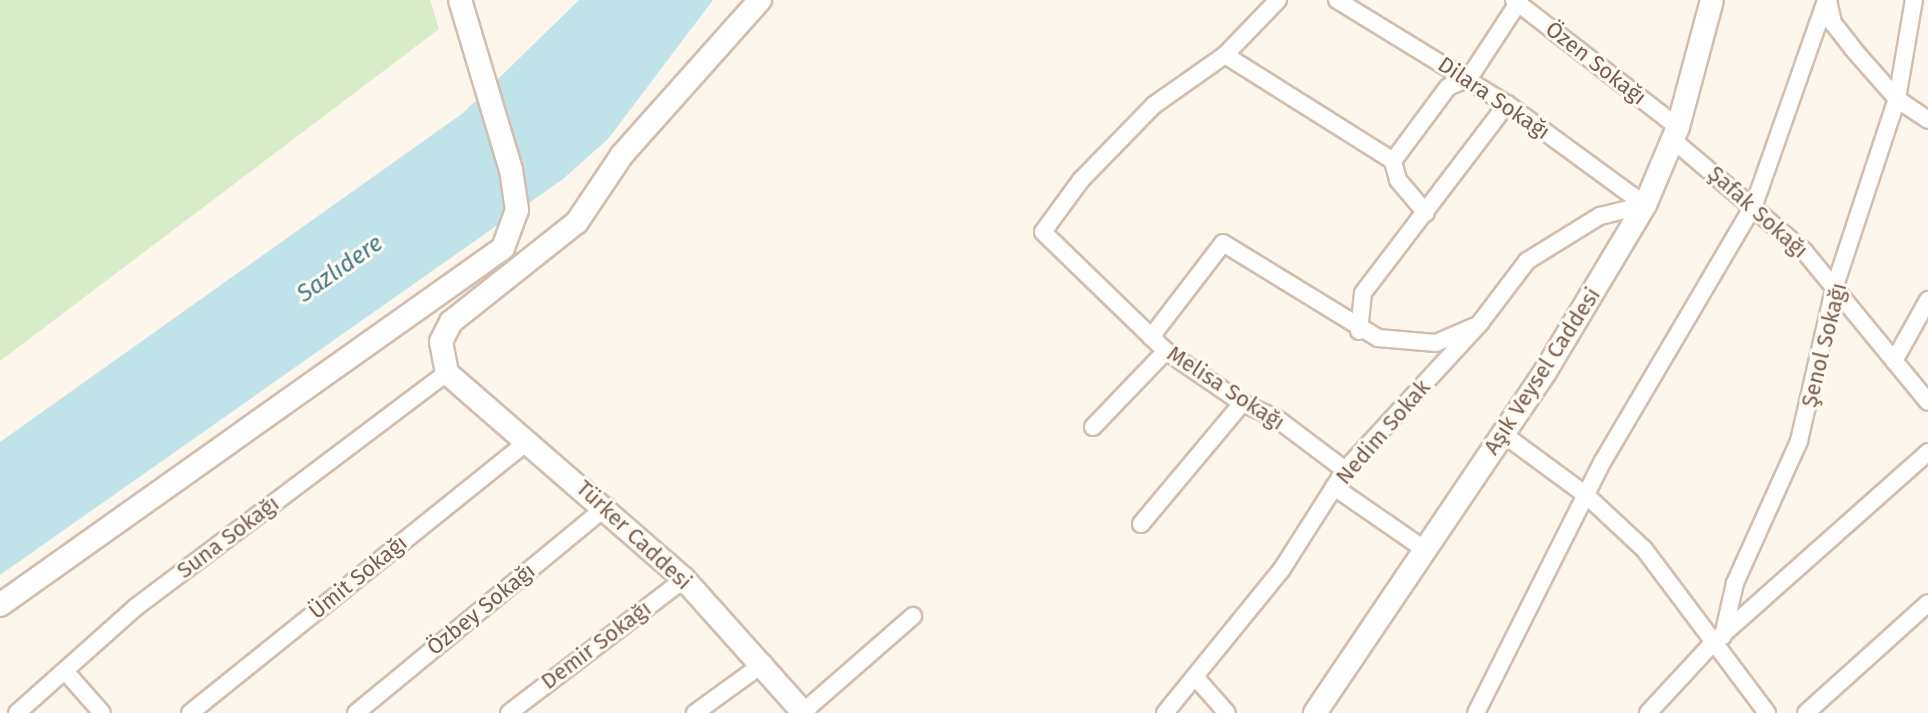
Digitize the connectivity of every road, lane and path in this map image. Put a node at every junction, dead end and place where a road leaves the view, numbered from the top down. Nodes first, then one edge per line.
1 (460, 0) edge
2 (760, 0) edge
3 (1278, 0) edge
4 (1337, 0) edge
5 (1712, 0) edge
6 (1827, 0) edge
7 (1914, 0) edge
8 (1517, 1) edge
9 (1225, 55) junction
10 (1469, 78) junction
11 (1897, 99) junction
12 (1507, 104) junction
13 (1928, 120) edge
14 (1676, 133) junction
15 (1393, 161) junction
16 (1645, 205) junction
17 (1754, 205) junction
18 (1426, 213) junction
19 (1834, 289) junction
20 (1928, 300) edge
21 (1480, 323) junction
22 (1359, 331) junction
23 (1151, 337) junction
24 (1166, 351) junction
25 (1894, 361) junction
26 (447, 373) junction
27 (1928, 402) edge
28 (1242, 403) junction
29 (1093, 427) dead end
30 (1503, 434) junction
31 (527, 442) junction
32 (1928, 452) edge
33 (1345, 470) junction
34 (1334, 487) junction
35 (1586, 495) junction
36 (607, 506) junction
37 (1141, 524) dead end
38 (1424, 549) junction
39 (684, 579) junction
40 (1928, 603) edge
41 (0, 605) edge
42 (913, 616) dead end
43 (1717, 640) junction
44 (764, 663) junction
45 (65, 671) junction
46 (1197, 679) junction
47 (17, 713) edge
48 (102, 713) edge
49 (190, 713) edge
50 (356, 713) edge
51 (509, 713) edge
52 (695, 713) edge
53 (803, 713) edge
54 (1165, 713) edge
55 (1227, 713) edge
56 (1315, 713) edge
57 (1476, 713) edge
58 (1648, 713) edge
59 (1767, 713) edge
60 (1806, 713) edge

1 - 41 street
2 - 26 street
3 - 9 street
4 - 10 street, Dilara Sokağı
5 - 14 street, Aşık Veysel Caddesi
6 - 11 street
6 - 17 street
7 - 11 street, Şenol Sokağı
8 - 10 street
8 - 14 street, Özen Sokağı
9 - 15 street
9 - 23 street, Melisa Sokağı
10 - 12 street, Dilara Sokağı
10 - 15 street
11 - 13 street
11 - 19 street, Şenol Sokağı
12 - 16 street, Dilara Sokağı
12 - 18 street
14 - 16 street, Aşık Veysel Caddesi
14 - 17 street, Şafak Sokağı
15 - 18 street
16 - 21 street, Nedim Sokak
16 - 30 street, Aşık Veysel Caddesi
17 - 19 street, Şafak Sokağı
17 - 35 street
18 - 22 street
19 - 25 street, Şafak Sokağı
19 - 43 street, Şenol Sokağı
20 - 25 street
21 - 22 street
21 - 33 street, Nedim Sokak
22 - 23 street
23 - 24 street, Melisa Sokağı
24 - 28 street, Melisa Sokağı
24 - 29 street
25 - 27 street, Şafak Sokağı
26 - 31 street, Türker Caddesi
26 - 45 street, Suna Sokağı
28 - 33 street, Melisa Sokağı
28 - 37 street
30 - 35 street
30 - 38 street, Aşık Veysel Caddesi
31 - 36 street, Türker Caddesi
31 - 49 street, Ümit Sokağı
32 - 43 street
33 - 34 street, Nedim Sokak
34 - 38 street
34 - 46 street, Nedim Sokak
35 - 43 street
35 - 57 street
36 - 39 street, Türker Caddesi
36 - 50 street, Özbey Sokağı
38 - 56 street, Aşık Veysel Caddesi
39 - 44 street, Türker Caddesi
39 - 51 street, Demir Sokağı
40 - 60 street
42 - 53 street
43 - 58 street
43 - 59 street
44 - 52 street
44 - 53 street, Türker Caddesi
45 - 47 street, Suna Sokağı
45 - 48 street
46 - 54 street, Nedim Sokak
46 - 55 street

